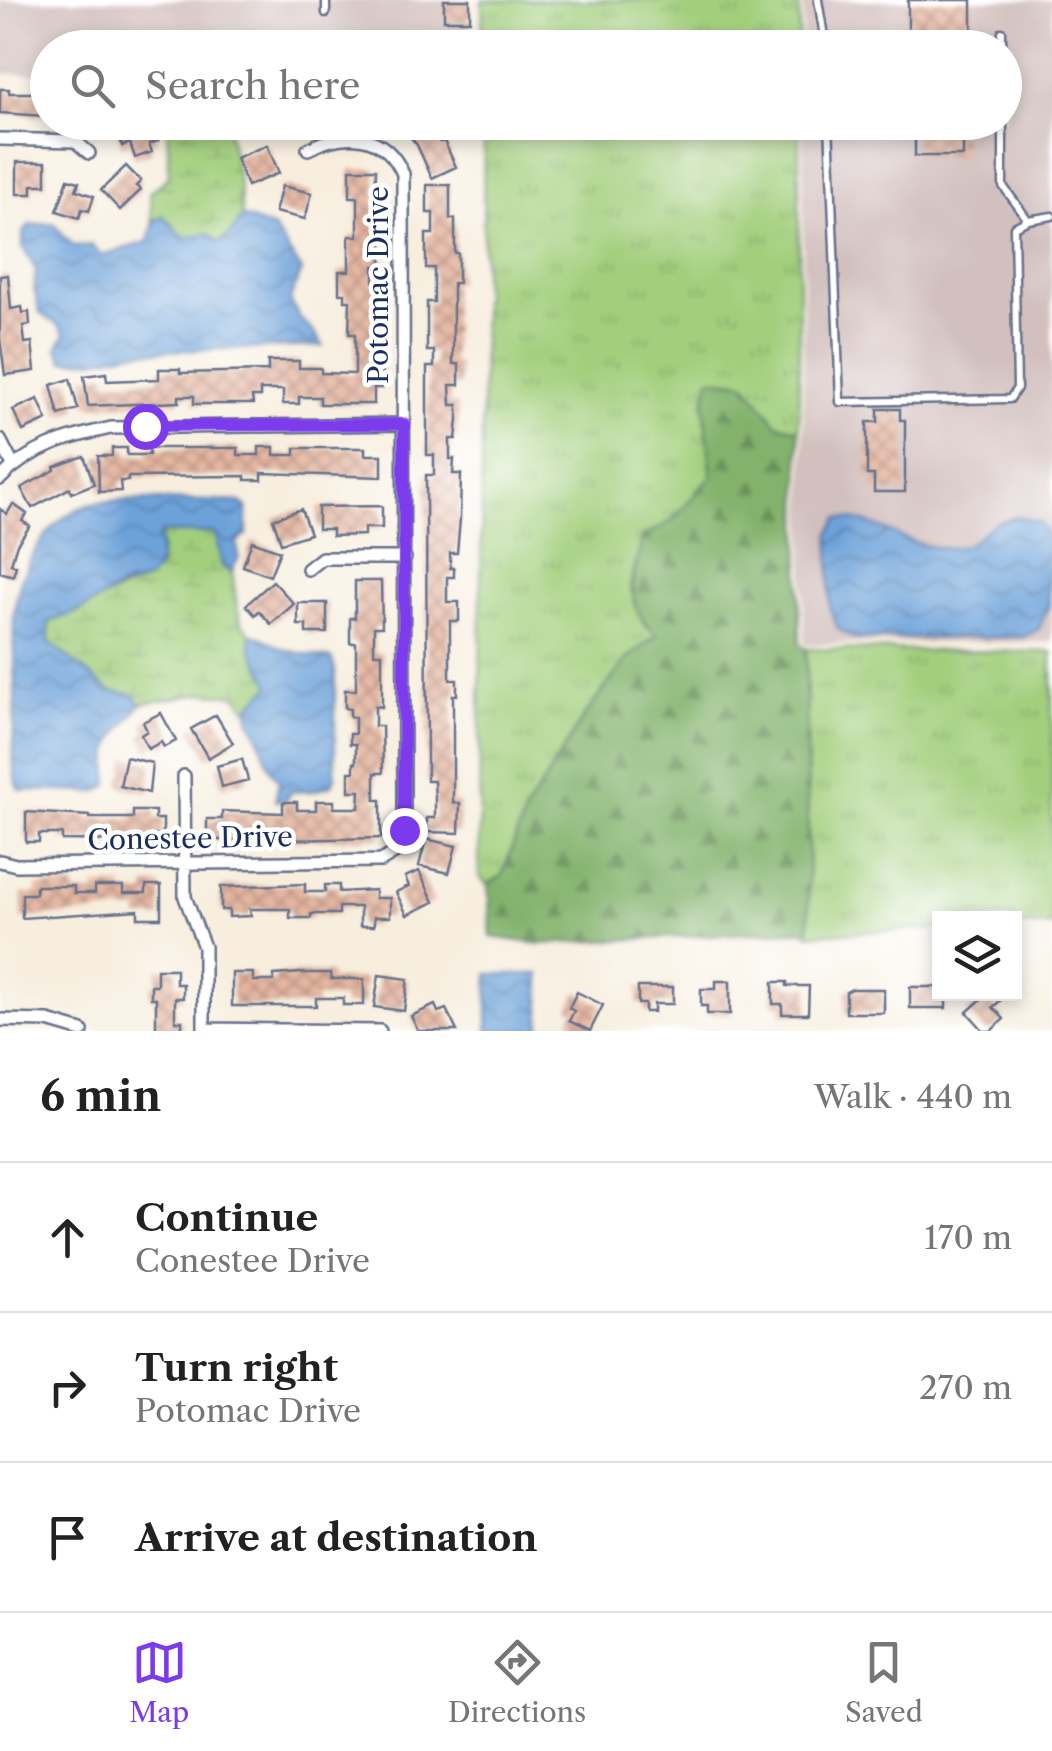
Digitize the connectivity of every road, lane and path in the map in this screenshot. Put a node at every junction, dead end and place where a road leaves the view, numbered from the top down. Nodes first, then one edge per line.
1 (326, 0) edge
2 (818, 0) edge
3 (326, 13) dead end
4 (823, 30) edge
5 (0, 140) edge
6 (325, 140) edge
7 (370, 140) edge
8 (830, 140) edge
9 (1002, 140) edge
10 (308, 150) dead end
11 (89, 154) dead end
12 (1052, 216) edge
13 (1028, 220) junction
14 (404, 424) junction
15 (0, 440) edge
16 (13, 465) junction
17 (0, 479) edge
18 (404, 558) junction
19 (308, 570) dead end
20 (184, 776) dead end
21 (0, 861) edge
22 (381, 861) joint
23 (184, 864) junction
24 (0, 1020) edge
25 (204, 1030) edge
26 (82, 1031) edge
27 (380, 1031) edge

1 - 3 lane
2 - 4 lane
5 - 11 street
6 - 10 street, Potomac Drive
7 - 14 street, Potomac Drive
8 - 13 lane
9 - 13 lane
12 - 13 lane
14 - 16 street
14 - 18 street, Potomac Drive
15 - 16 street
16 - 17 street
18 - 19 street
18 - 22 street, Potomac Drive
20 - 23 street
21 - 23 street, Conestee Drive
22 - 23 street, Conestee Drive
23 - 25 street
24 - 26 street
25 - 27 street

